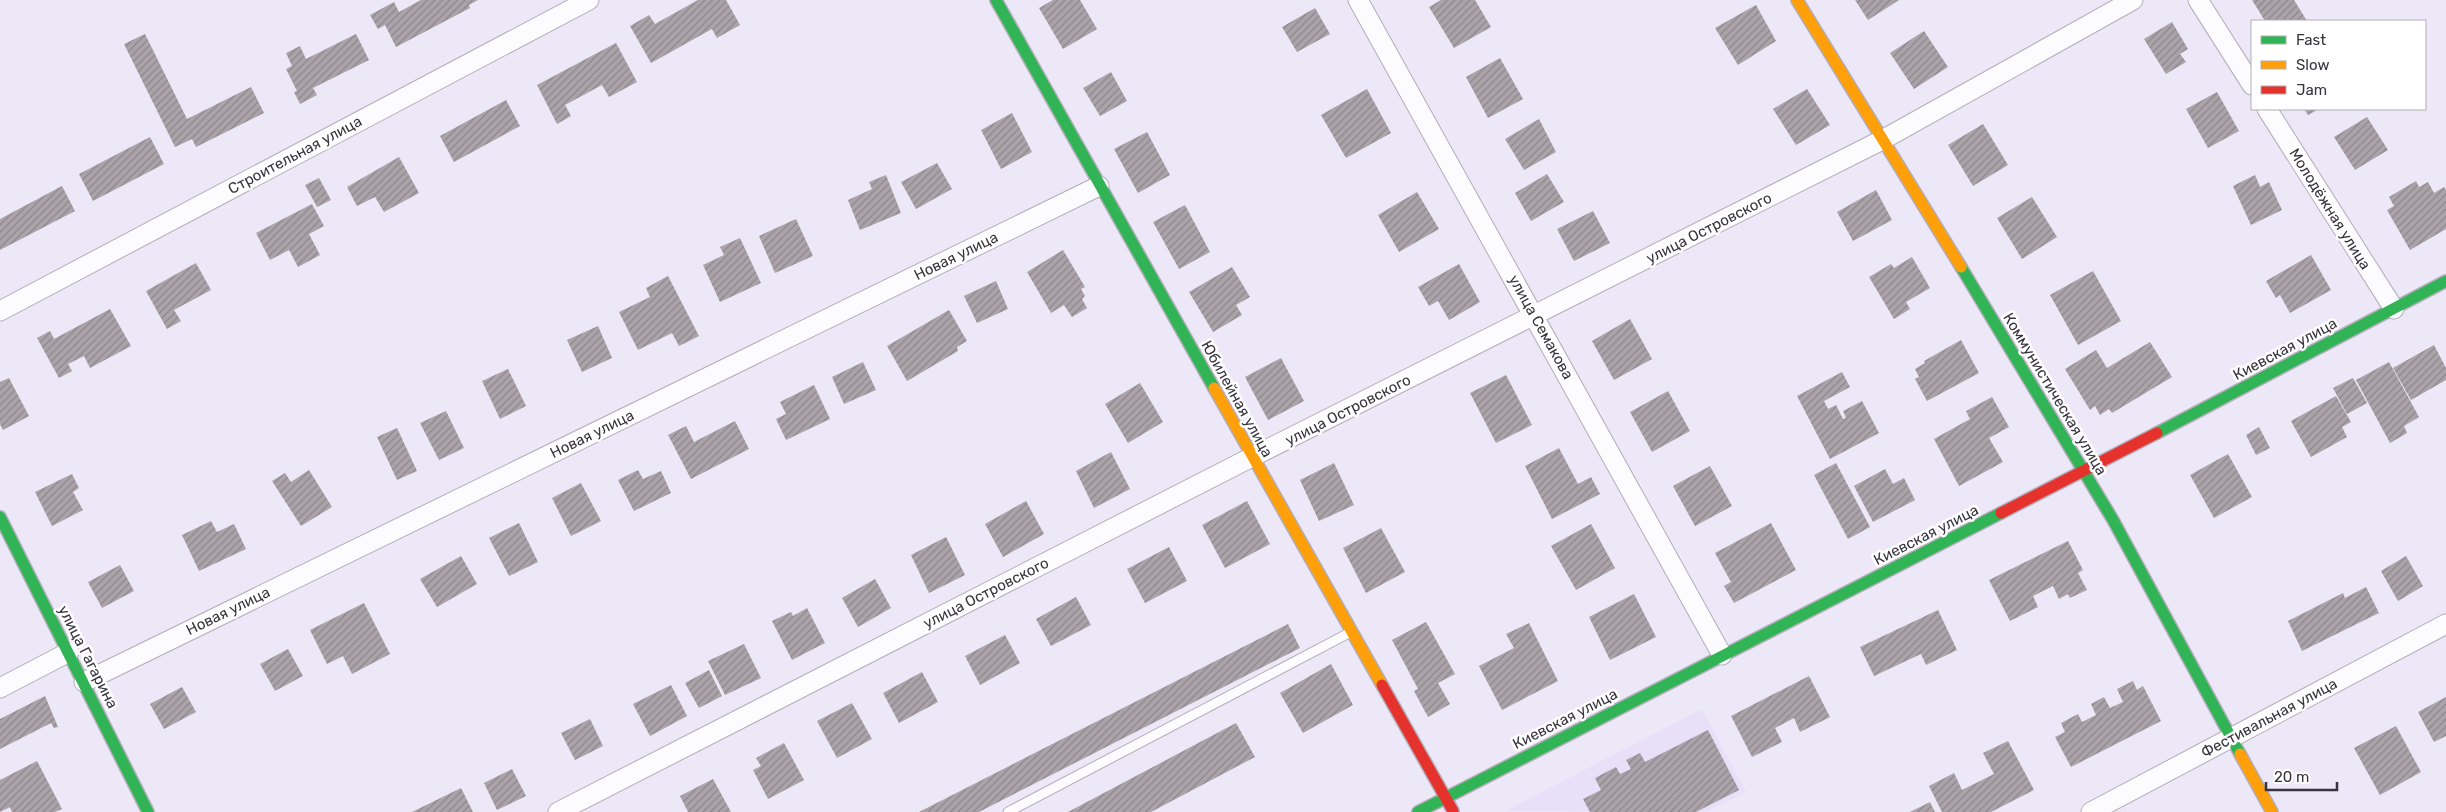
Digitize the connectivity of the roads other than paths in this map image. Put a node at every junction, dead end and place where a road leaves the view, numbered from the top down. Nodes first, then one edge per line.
1 (589, 0) edge
2 (996, 0) edge
3 (1358, 0) edge
4 (1796, 0) edge
5 (2133, 0) edge
6 (2198, 0) edge
7 (2251, 83) edge
8 (2268, 110) edge
9 (1884, 139) junction
10 (1099, 186) junction
11 (2446, 280) edge
12 (2394, 309) junction
13 (0, 311) edge
14 (1535, 316) junction
15 (1252, 458) junction
16 (2084, 471) junction
17 (0, 517) edge
18 (2446, 624) edge
19 (1351, 631) junction
20 (69, 652) junction
21 (1722, 655) junction
22 (84, 682) junction
23 (0, 688) edge
24 (2232, 738) junction
25 (1445, 798) junction
26 (148, 812) edge
27 (558, 812) edge
28 (1008, 812) edge
29 (1418, 812) edge
30 (1453, 812) edge
31 (2091, 812) edge
32 (2272, 812) edge

1 - 13 street, Строительная улица
2 - 10 street, Юбилейная улица
3 - 14 street, улица Семакова
4 - 9 street, Коммунистическая улица
5 - 9 street, улица Островского
6 - 7 street
8 - 12 street, Молодёжная улица
9 - 14 street, улица Островского
9 - 16 street, Коммунистическая улица
10 - 15 street, Юбилейная улица
10 - 22 street, Новая улица
11 - 12 street, Киевская улица
12 - 16 street, Киевская улица
14 - 15 street, улица Островского
14 - 21 street, улица Семакова
15 - 19 street, Юбилейная улица
15 - 27 street, улица Островского
16 - 21 street, Киевская улица
16 - 24 street, Коммунистическая улица
17 - 20 street, улица Гагарина
18 - 24 street, Фестивальная улица
19 - 25 street, Юбилейная улица
19 - 28 lane
20 - 22 street, улица Гагарина
20 - 23 street
21 - 25 street, Киевская улица
22 - 26 street, улица Гагарина
24 - 31 street, Фестивальная улица
24 - 32 street, Коммунистическая улица
25 - 29 street, Киевская улица
25 - 30 street, Юбилейная улица

